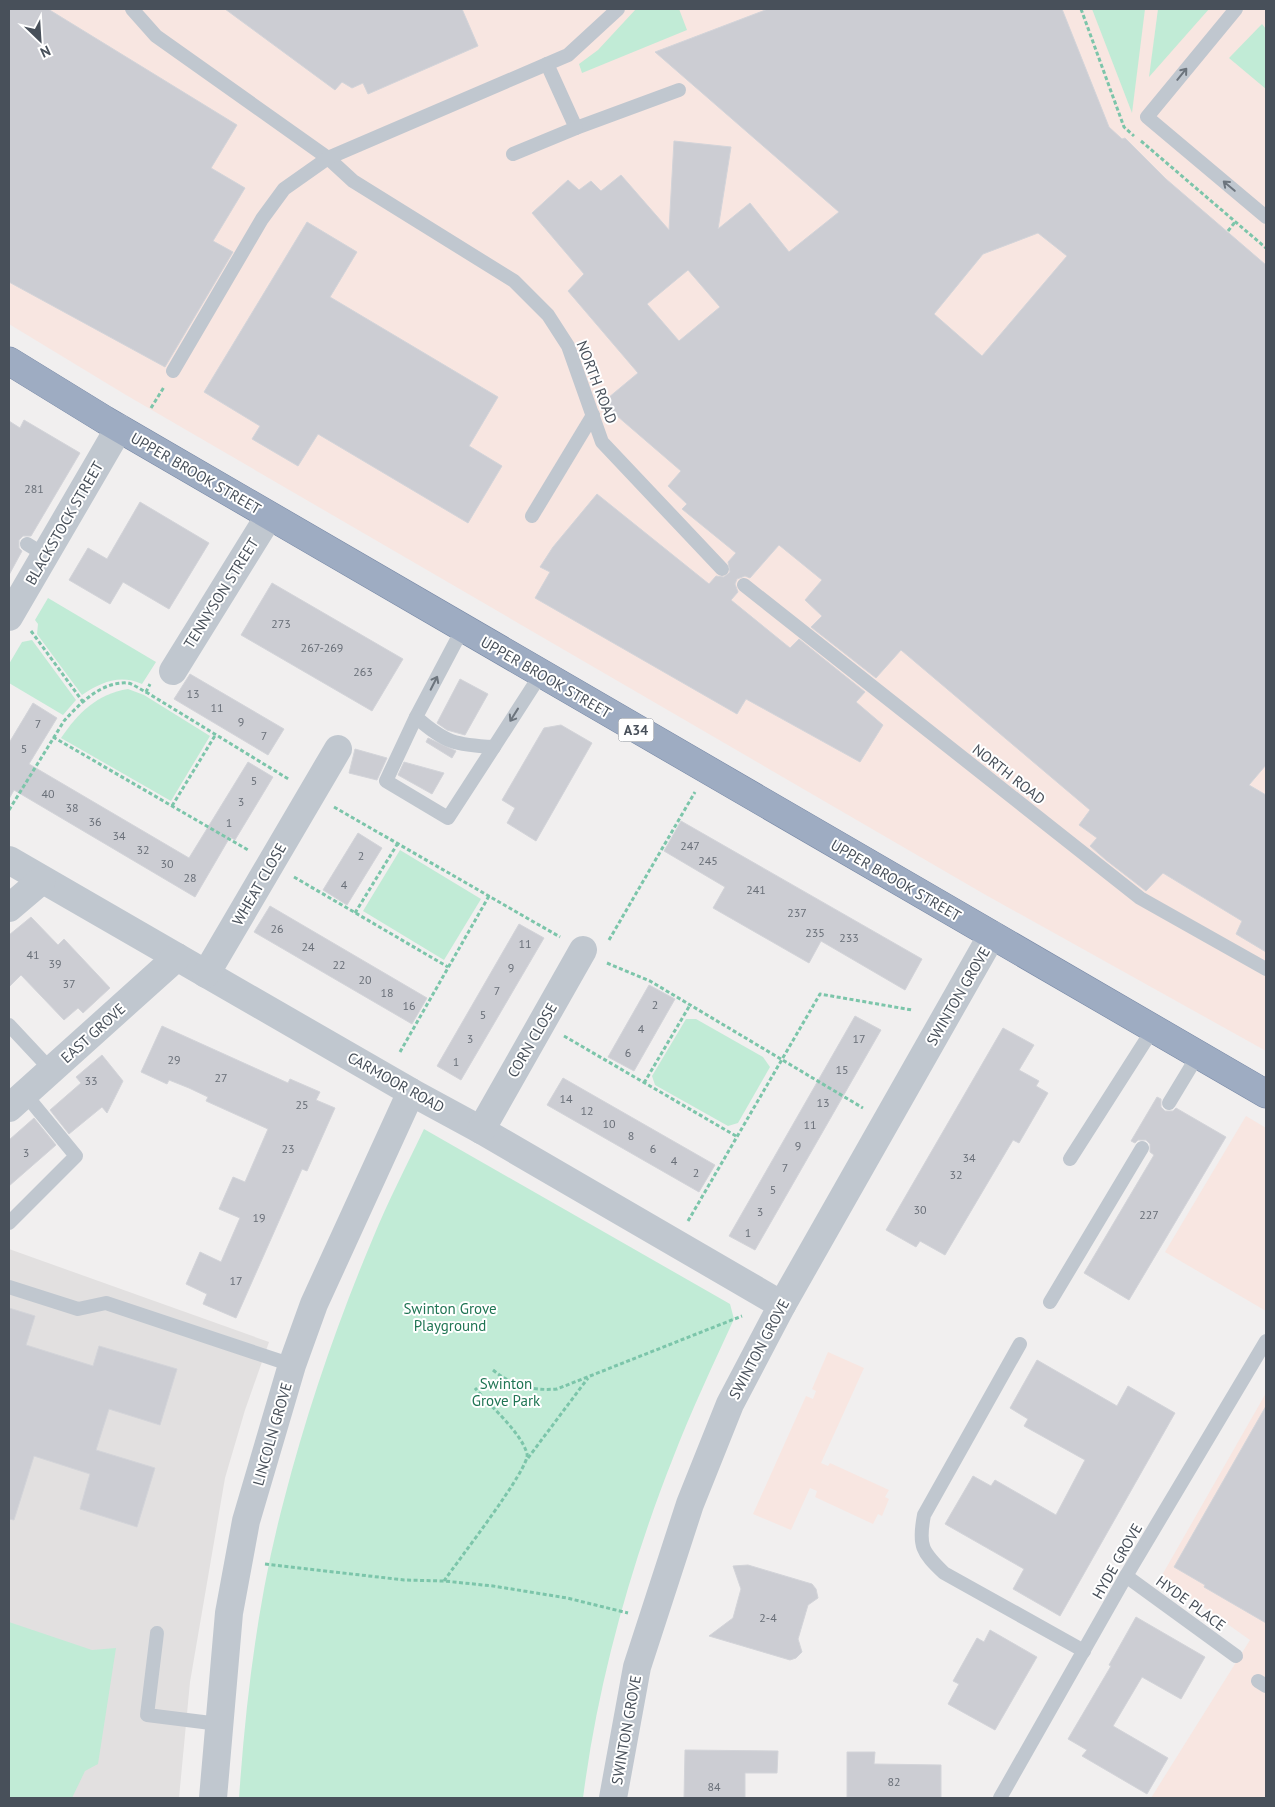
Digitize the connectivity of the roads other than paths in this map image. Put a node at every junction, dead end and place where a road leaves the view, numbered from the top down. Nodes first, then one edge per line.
1 (132, 9) edge
2 (618, 9) edge
3 (1236, 9) edge
4 (547, 64) junction
5 (679, 90) dead end
6 (576, 128) junction
7 (513, 154) dead end
8 (328, 158) junction
9 (1266, 217) edge
10 (9, 361) edge
11 (173, 371) dead end
12 (593, 415) junction
13 (119, 428) junction
14 (269, 516) junction
15 (532, 516) dead end
16 (722, 569) dead end
17 (744, 585) dead end
18 (11, 613) edge
19 (463, 628) junction
20 (173, 671) road end
21 (541, 674) junction
22 (416, 717) junction
23 (494, 747) junction
24 (338, 749) dead end
25 (9, 860) edge
26 (42, 880) junction
27 (9, 908) edge
28 (992, 935) junction
29 (590, 954) road end
30 (177, 957) junction
31 (1266, 969) edge
32 (206, 974) junction
33 (9, 1025) edge
34 (1153, 1029) junction
35 (1198, 1054) junction
36 (52, 1071) junction
37 (411, 1092) junction
38 (1266, 1094) edge
39 (17, 1101) edge
40 (1169, 1103) dead end
41 (481, 1130) junction
42 (1142, 1148) dead end
43 (1070, 1159) dead end
44 (9, 1223) edge
45 (9, 1287) edge
46 (1050, 1302) dead end
47 (782, 1305) junction
48 (1266, 1341) edge
49 (1020, 1344) dead end
50 (292, 1365) junction
51 (1126, 1576) junction
52 (157, 1633) dead end
53 (1084, 1651) junction
54 (1236, 1656) dead end
55 (219, 1724) junction
56 (213, 1798) edge
57 (614, 1798) edge
58 (1000, 1798) edge

1 - 8 lane, NORTH ROAD
2 - 4 lane
9 -> 3 lane
4 - 6 lane
4 - 8 lane
5 - 6 lane
6 - 7 lane
8 - 11 lane
8 - 12 lane, NORTH ROAD
10 - 13 highway, UPPER BROOK STREET / A34
12 - 15 lane
12 - 16 lane, NORTH ROAD
13 - 14 highway, UPPER BROOK STREET / A34
13 - 18 street, BLACKSTOCK STREET
14 - 19 highway, UPPER BROOK STREET / A34
14 - 20 street, TENNYSON STREET
17 - 31 lane, NORTH ROAD
19 - 21 highway, UPPER BROOK STREET / A34
22 -> 19 lane
21 -> 23 lane
21 - 28 highway, UPPER BROOK STREET / A34
22 - 23 lane
22 - 23 lane
24 - 32 street, WHEAT CLOSE
25 - 26 street, CARMOOR ROAD
26 - 27 street
26 - 30 street, CARMOOR ROAD
28 - 34 highway, UPPER BROOK STREET / A34
28 - 47 street, SWINTON GROVE
29 - 41 street, CORN CLOSE
30 - 32 street, CARMOOR ROAD
30 - 36 street, EAST GROVE
32 - 37 street, CARMOOR ROAD
33 - 36 lane
34 - 35 highway, UPPER BROOK STREET / A34
34 - 43 lane
35 - 38 highway, UPPER BROOK STREET / A34
35 - 40 lane
36 - 39 street, EAST GROVE
37 - 41 street, CARMOOR ROAD
37 - 50 street, LINCOLN GROVE
39 - 44 lane
41 - 47 street, CARMOOR ROAD
42 - 46 lane
45 - 50 lane
47 - 57 street, SWINTON GROVE
48 - 51 lane, HYDE GROVE
49 - 53 lane
50 - 55 street, LINCOLN GROVE
51 - 53 lane, HYDE GROVE
51 - 54 lane, HYDE PLACE
52 - 55 lane
53 - 58 lane, HYDE GROVE
55 - 56 street, LINCOLN GROVE

